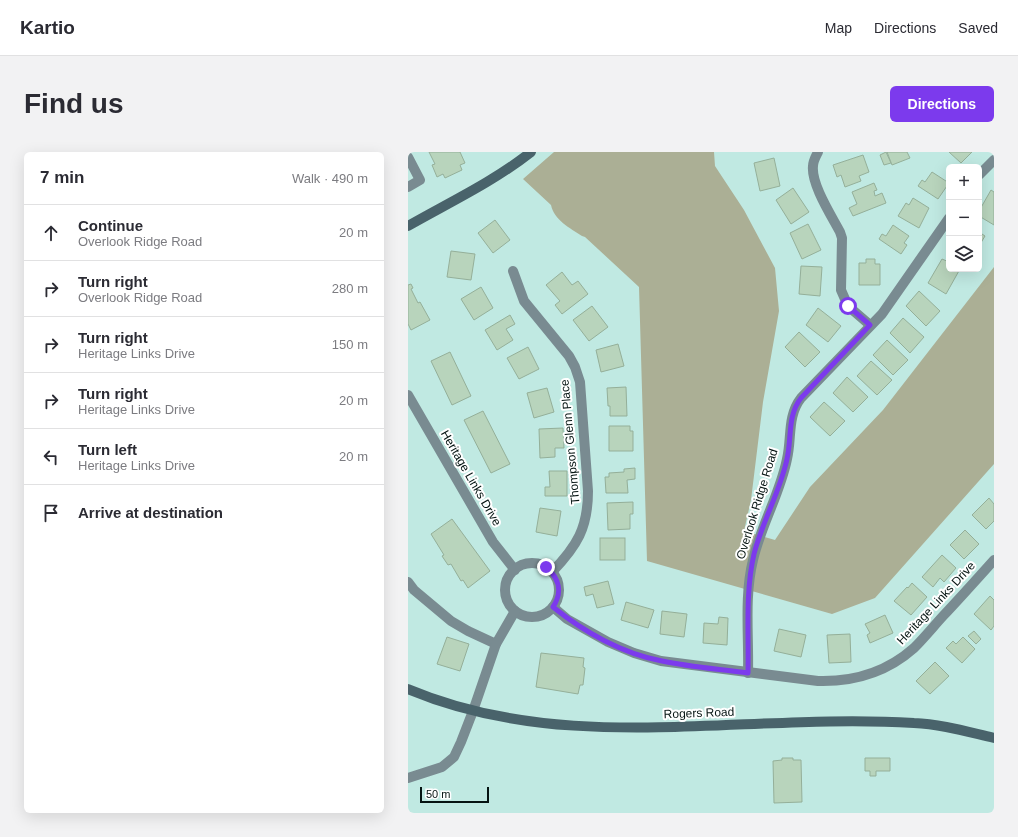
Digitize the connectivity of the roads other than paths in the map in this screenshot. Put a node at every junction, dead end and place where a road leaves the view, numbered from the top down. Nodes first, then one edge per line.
1 (531, 152) edge
2 (818, 152) edge
3 (408, 157) edge
4 (994, 160) edge
5 (982, 172) edge
6 (408, 187) edge
7 (946, 222) edge
8 (408, 226) edge
9 (513, 271) dead end
10 (870, 325) junction
11 (408, 395) edge
12 (994, 560) edge
13 (515, 570) junction
14 (552, 572) junction
15 (408, 582) edge
16 (553, 607) junction
17 (515, 611) junction
18 (496, 644) junction
19 (748, 673) junction
20 (408, 689) edge
21 (473, 711) junction
22 (994, 738) edge
23 (408, 778) edge

1 - 8 main road
2 - 10 street
3 - 6 street
4 - 5 street
7 - 10 street, Overlook Ridge Road
9 - 14 street, Thompson Glenn Place
10 - 19 street, Overlook Ridge Road
11 - 13 street, Heritage Links Drive
12 - 19 street, Heritage Links Drive
13 - 14 street
13 - 17 street
14 - 16 street
15 - 18 street
16 - 17 street
16 - 19 street, Heritage Links Drive
17 - 18 street
18 - 21 street
20 - 21 main road, Rogers Road
21 - 22 main road, Rogers Road
21 - 23 street

